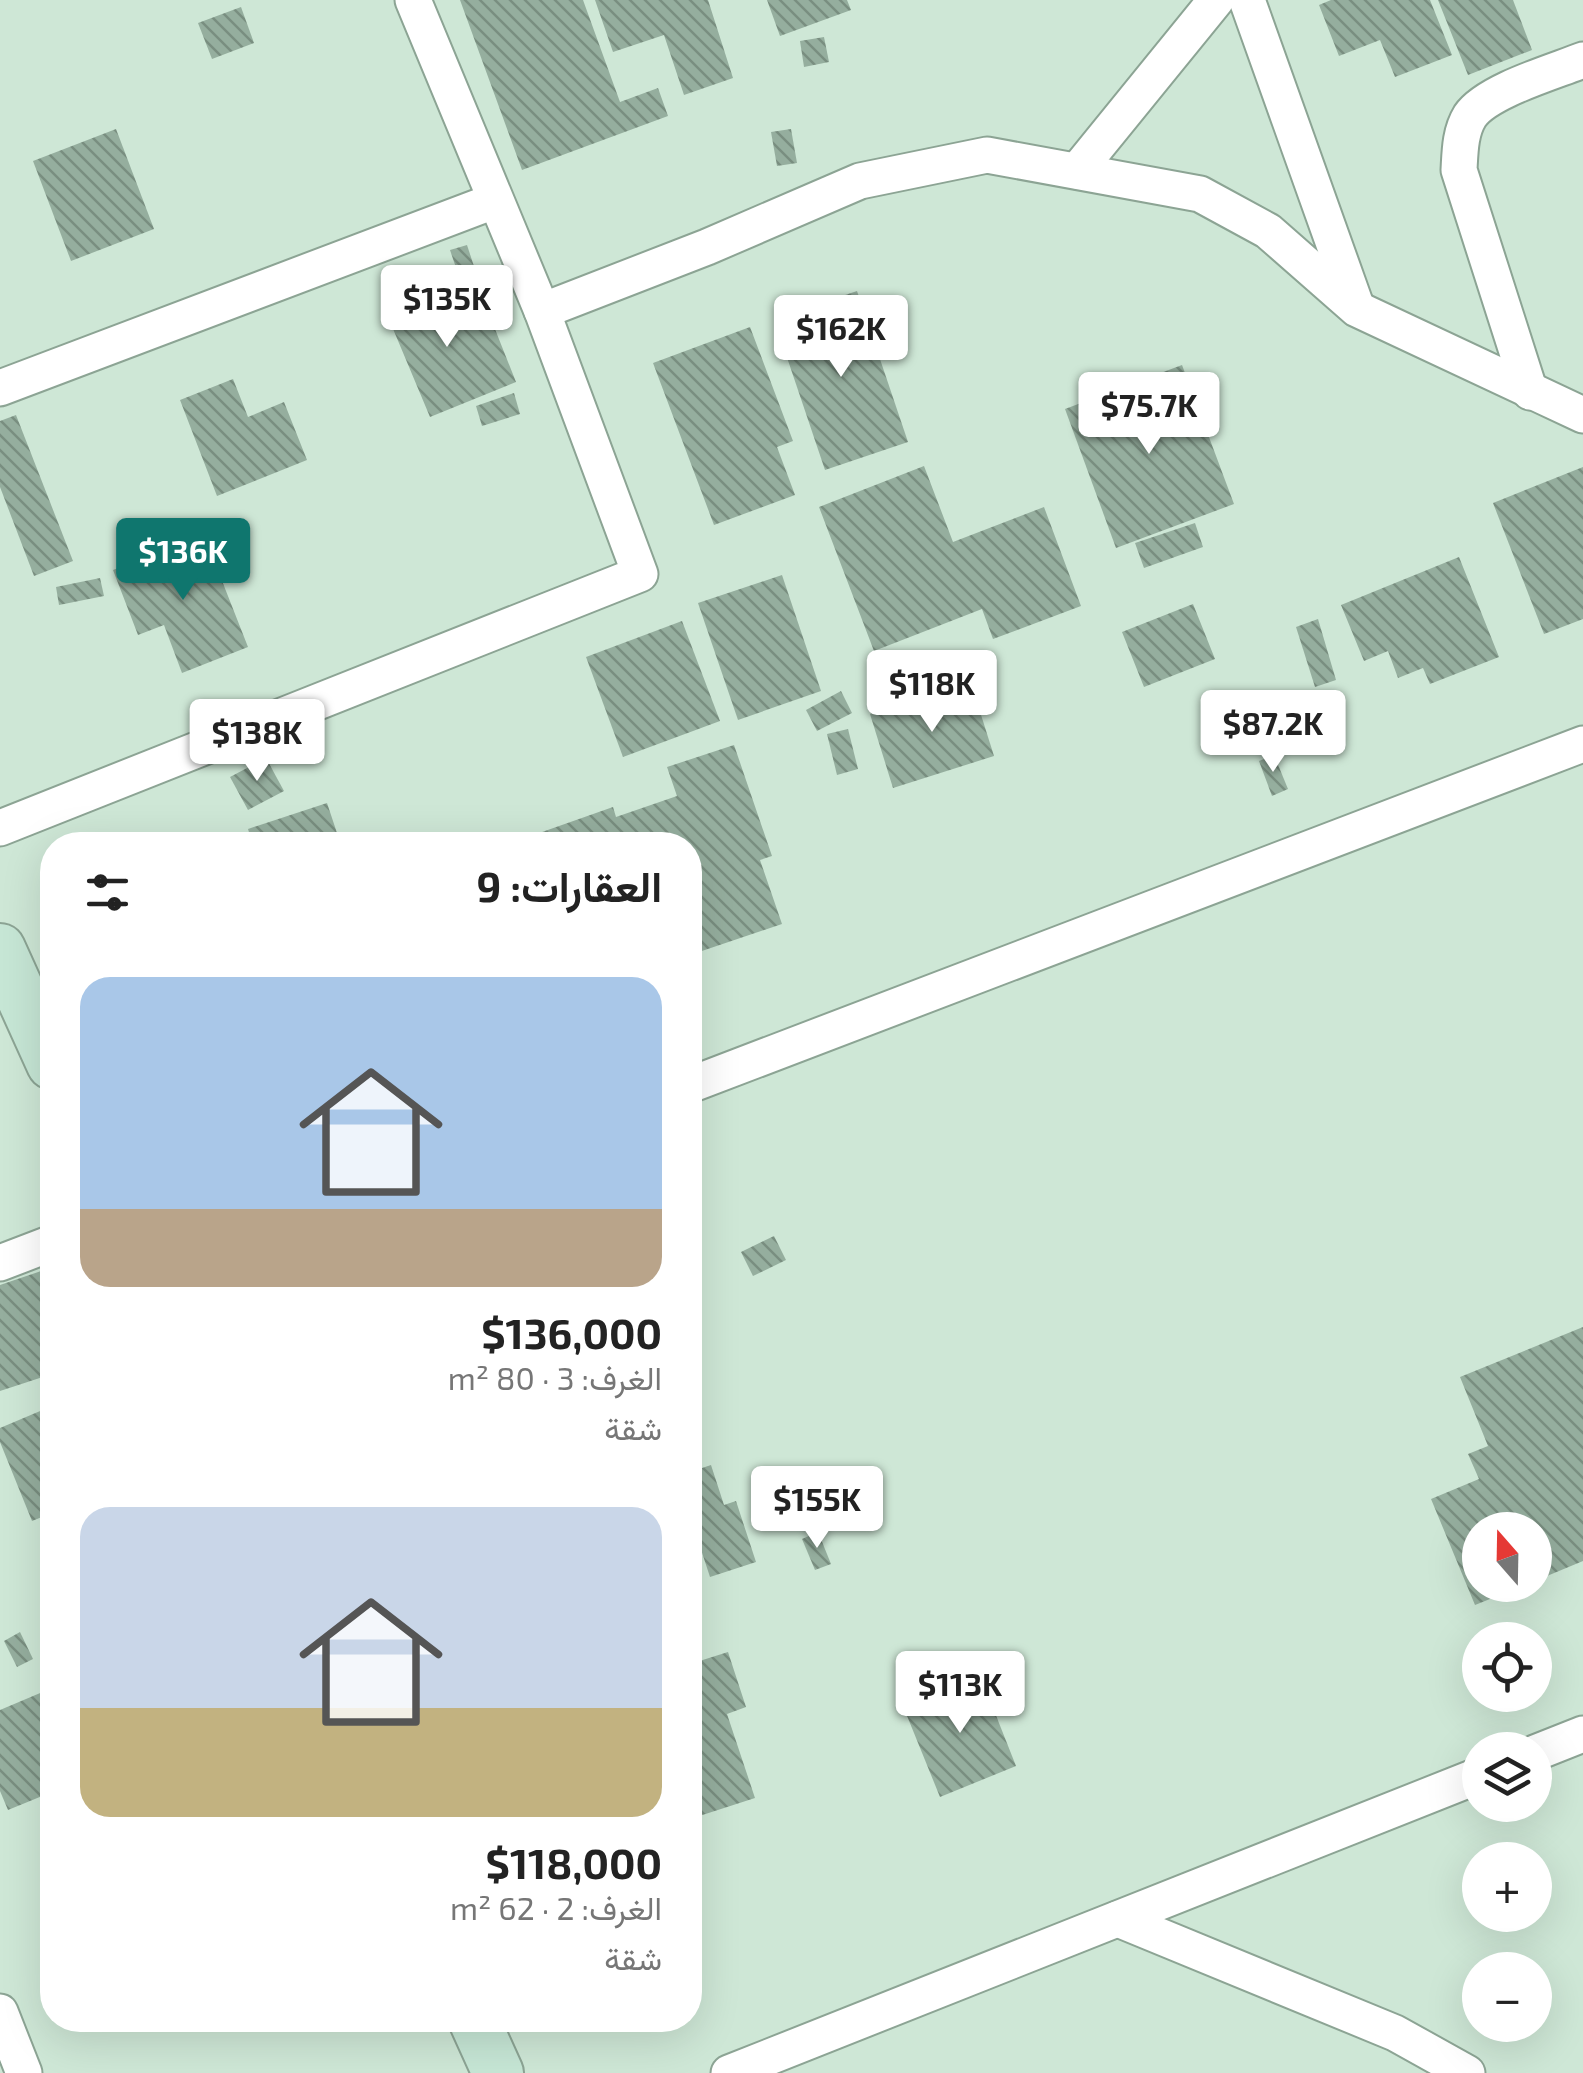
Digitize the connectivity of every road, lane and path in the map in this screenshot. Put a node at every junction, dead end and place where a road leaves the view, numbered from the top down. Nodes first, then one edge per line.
1 (413, 0) edge
2 (1216, 0) edge
3 (1247, 0) edge
4 (1583, 60) edge
5 (1077, 171) junction
6 (494, 201) junction
7 (1357, 309) junction
8 (542, 311) junction
9 (0, 388) edge
10 (1530, 392) junction
11 (1583, 415) edge
12 (1583, 744) edge
13 (0, 828) edge
14 (4, 968) edge
15 (40, 1040) edge
16 (702, 1080) edge
17 (40, 1247) edge
18 (0, 1263) edge
19 (1583, 1734) edge
20 (1552, 1746) edge
21 (1462, 1782) edge
22 (1118, 1919) junction
23 (0, 2012) edge
24 (479, 2032) edge
25 (24, 2073) edge
26 (498, 2073) edge
27 (729, 2073) edge
28 (1466, 2073) edge

1 - 6 street
2 - 5 street
3 - 7 street
4 - 10 street
5 - 7 street
5 - 8 street
6 - 8 street
6 - 9 street
7 - 10 street
8 - 13 street
10 - 11 street
12 - 16 street
14 - 15 street
17 - 18 street
19 - 20 street
21 - 22 street
22 - 27 street
22 - 28 street
23 - 25 street
24 - 26 street

